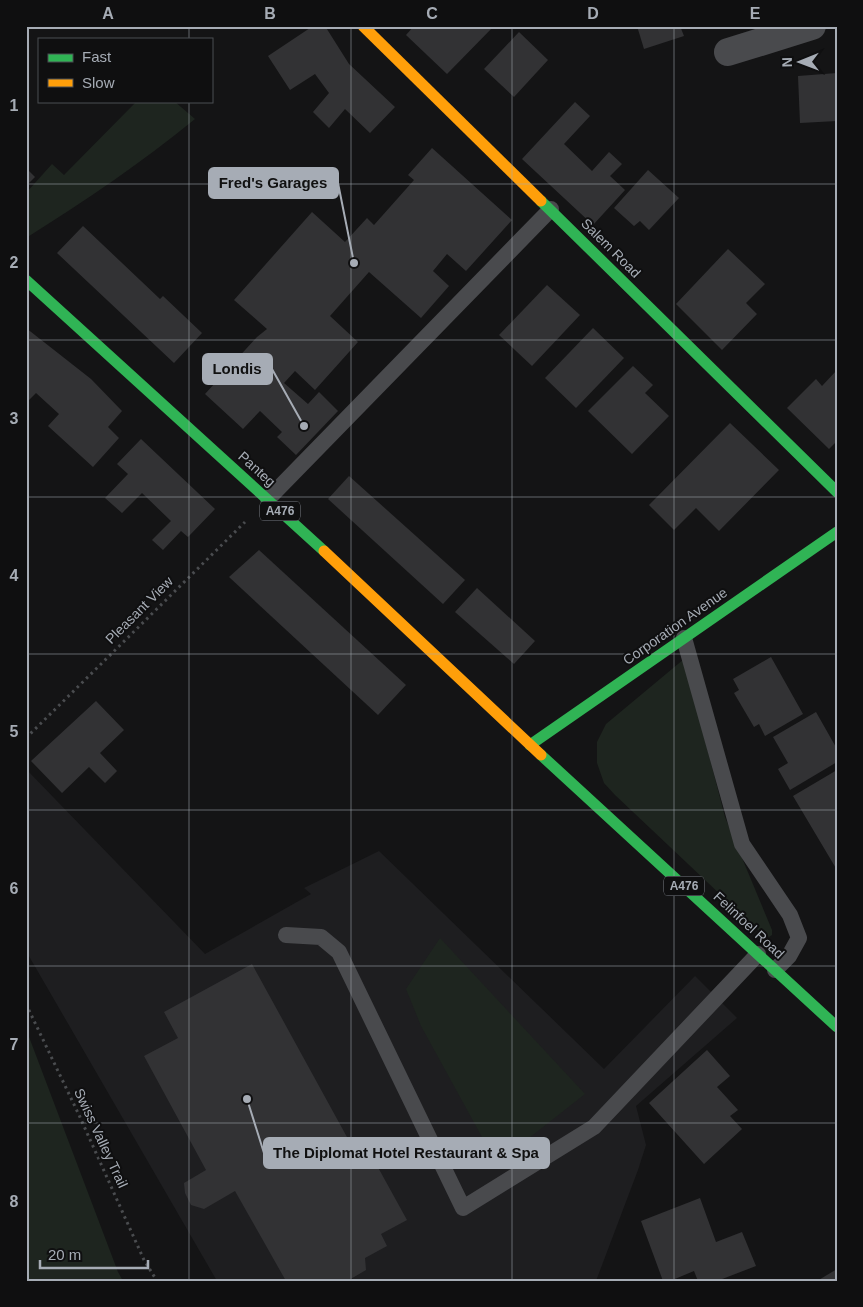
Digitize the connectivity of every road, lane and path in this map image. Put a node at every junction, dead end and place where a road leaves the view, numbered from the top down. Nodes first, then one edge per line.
1 (363, 26) edge
2 (812, 26) edge
3 (728, 52) dead end
4 (551, 209) junction
5 (26, 280) edge
6 (837, 492) edge
7 (268, 499) junction
8 (837, 532) edge
9 (684, 638) junction
10 (26, 738) edge
11 (530, 745) junction
12 (286, 934) dead end
13 (758, 954) junction
14 (775, 970) junction
15 (26, 1004) edge
16 (837, 1026) edge
17 (156, 1281) edge

1 - 4 main road, Salem Road
2 - 3 street
4 - 6 main road, Salem Road
4 - 7 lane
5 - 7 main road, Panteg / A476
7 - 10 path, Pleasant View
7 - 11 main road, Panteg / A476
8 - 9 main road, Corporation Avenue
9 - 11 main road, Corporation Avenue
9 - 14 lane
11 - 13 main road, Felinfoel Road / A476
12 - 13 lane
13 - 14 main road, Felinfoel Road / A476
14 - 16 main road, Felinfoel Road / A476
15 - 17 path, Swiss Valley Trail

